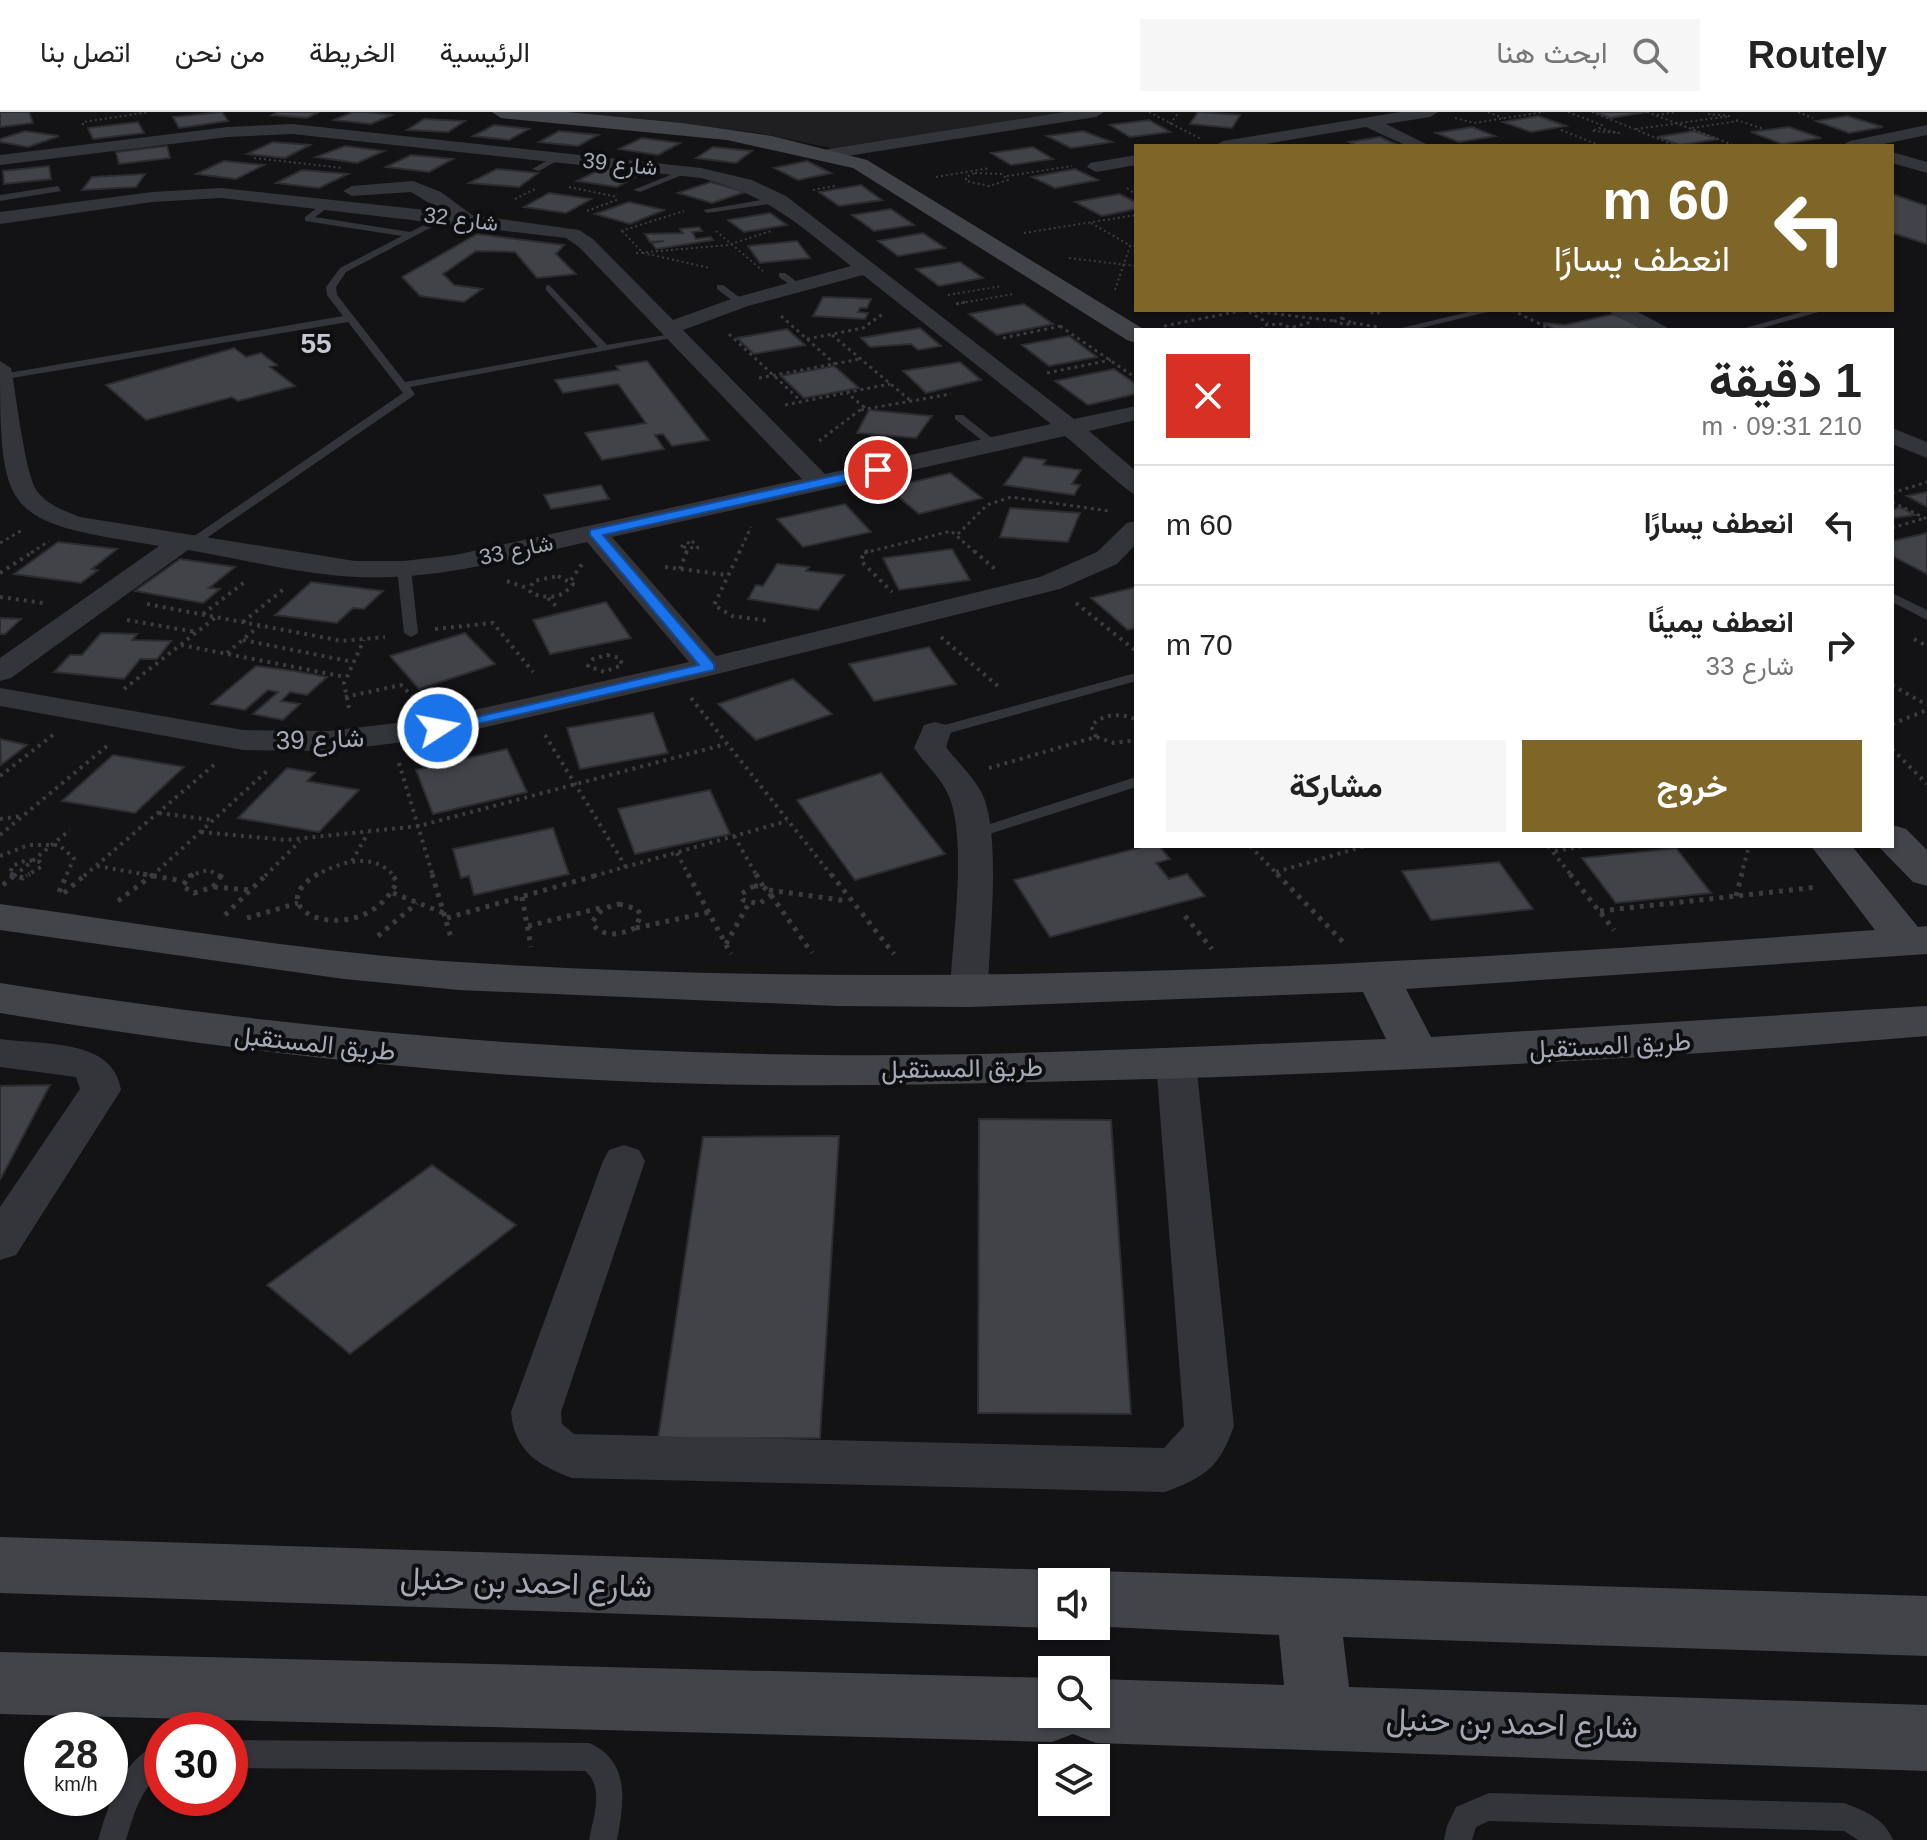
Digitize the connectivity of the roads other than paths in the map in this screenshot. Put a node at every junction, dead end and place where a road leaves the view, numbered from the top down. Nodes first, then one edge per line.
1 (329, 112) edge
2 (501, 112) edge
3 (590, 112) edge
4 (1096, 112) edge
5 (1430, 112) edge
6 (1367, 122) junction
7 (292, 129) junction
8 (1927, 130) edge
9 (1235, 144) edge
10 (1416, 144) edge
11 (1864, 144) edge
12 (484, 149) junction
13 (853, 149) junction
14 (828, 154) junction
15 (560, 157) junction
16 (1894, 158) edge
17 (0, 160) edge
18 (1134, 160) edge
19 (1096, 167) road end
20 (1927, 168) edge
21 (536, 169) dead end
22 (688, 171) junction
23 (415, 186) junction
24 (58, 189) dead end
25 (637, 190) dead end
26 (0, 198) edge
27 (291, 199) junction
28 (779, 200) junction
29 (328, 203) junction
30 (707, 210) dead end
31 (0, 218) edge
32 (456, 218) junction
33 (413, 235) junction
34 (1048, 255) road end
35 (867, 268) junction
36 (720, 287) dead end
37 (549, 288) dead end
38 (750, 300) junction
39 (1141, 312) edge
40 (1482, 312) edge
41 (1621, 312) edge
42 (1813, 312) edge
43 (352, 318) junction
44 (1164, 326) road end
45 (1407, 328) edge
46 (1657, 328) edge
47 (1751, 328) edge
48 (673, 332) junction
49 (1134, 334) edge
50 (605, 349) junction
51 (1, 373) edge
52 (405, 385) junction
53 (1134, 413) edge
54 (959, 417) dead end
55 (1070, 428) junction
56 (6, 430) edge
57 (1894, 436) edge
58 (994, 445) junction
59 (1927, 451) edge
60 (820, 483) junction
61 (1134, 485) edge
62 (1128, 521) edge
63 (594, 533) junction
64 (189, 542) junction
65 (404, 569) junction
66 (1894, 598) edge
67 (1927, 616) edge
68 (411, 633) road end
69 (709, 667) junction
70 (0, 672) edge
71 (1134, 678) edge
72 (0, 697) edge
73 (935, 732) joint
74 (1134, 783) edge
75 (974, 834) junction
76 (1894, 839) edge
77 (1833, 848) edge
78 (1927, 873) edge
79 (7, 897) edge
80 (1917, 941) edge
81 (1378, 977) junction
82 (969, 992) junction
83 (0, 998) edge
84 (1927, 1021) edge
85 (0, 1053) edge
86 (1418, 1056) junction
87 (1176, 1062) junction
88 (624, 1161) dead end
89 (0, 1243) edge
90 (0, 1565) edge
91 (1038, 1599) edge
92 (1110, 1600) edge
93 (1308, 1607) junction
94 (1927, 1626) edge
95 (0, 1683) edge
96 (1038, 1710) edge
97 (1110, 1711) edge
98 (1320, 1717) junction
99 (1927, 1738) edge
100 (248, 1754) edge
101 (144, 1766) edge
102 (112, 1840) edge
103 (603, 1840) edge
104 (1458, 1840) edge
105 (1879, 1840) edge

1 - 7 street
2 - 14 street
3 - 13 street
4 - 13 street
5 - 6 street
6 - 9 street
6 - 10 street
7 - 12 street, شارع 39
7 - 17 street, شارع 39
8 - 11 street
12 - 15 street, شارع 39
12 - 23 street
13 - 14 street
13 - 34 street
14 - 49 street
15 - 21 lane
15 - 22 street, شارع 39
16 - 20 street
18 - 19 street
22 - 25 lane
22 - 28 street, شارع 39
23 - 27 street
23 - 32 street
24 - 26 lane
27 - 29 street, شارع 32
27 - 31 street, شارع 32
28 - 30 lane
28 - 35 street, شارع 39
29 - 32 street, شارع 32
29 - 33 lane
32 - 33 lane
32 - 48 street, شارع 32
33 - 43 lane
35 - 38 street
35 - 55 street, شارع 39
36 - 38 lane
37 - 50 lane
38 - 48 street
39 - 44 street
40 - 45 lane
41 - 46 street
42 - 47 lane
43 - 51 lane
43 - 52 lane
48 - 50 lane
48 - 60 street
50 - 52 lane
51 - 56 street, شارع 33
52 - 64 lane
53 - 55 street, شارع 33
54 - 58 lane
55 - 58 street, شارع 33
55 - 61 street, شارع 39
56 - 64 street, شارع 33
57 - 59 street
58 - 60 street, شارع 33
60 - 63 street, شارع 33
62 - 69 street, شارع 39
63 - 65 street, شارع 33
63 - 69 street
64 - 65 street, شارع 33
64 - 70 street
65 - 68 lane
66 - 67 lane
69 - 72 street, شارع 39
71 - 73 lane
73 - 75 street
74 - 75 lane
75 - 82 street
76 - 78 street
77 - 80 street
79 - 82 street
80 - 81 street
81 - 82 street
81 - 86 street
83 - 87 street, طريق المستقبل
84 - 86 street, طريق المستقبل
85 - 89 street
86 - 87 street, طريق المستقبل
87 - 88 street
90 - 91 street, شارع احمد بن حنبل
92 - 93 street
93 - 94 street
93 - 98 street
95 - 96 street
97 - 98 street, شارع احمد بن حنبل
98 - 99 street, شارع احمد بن حنبل
100 - 103 lane
101 - 102 lane
104 - 105 lane

